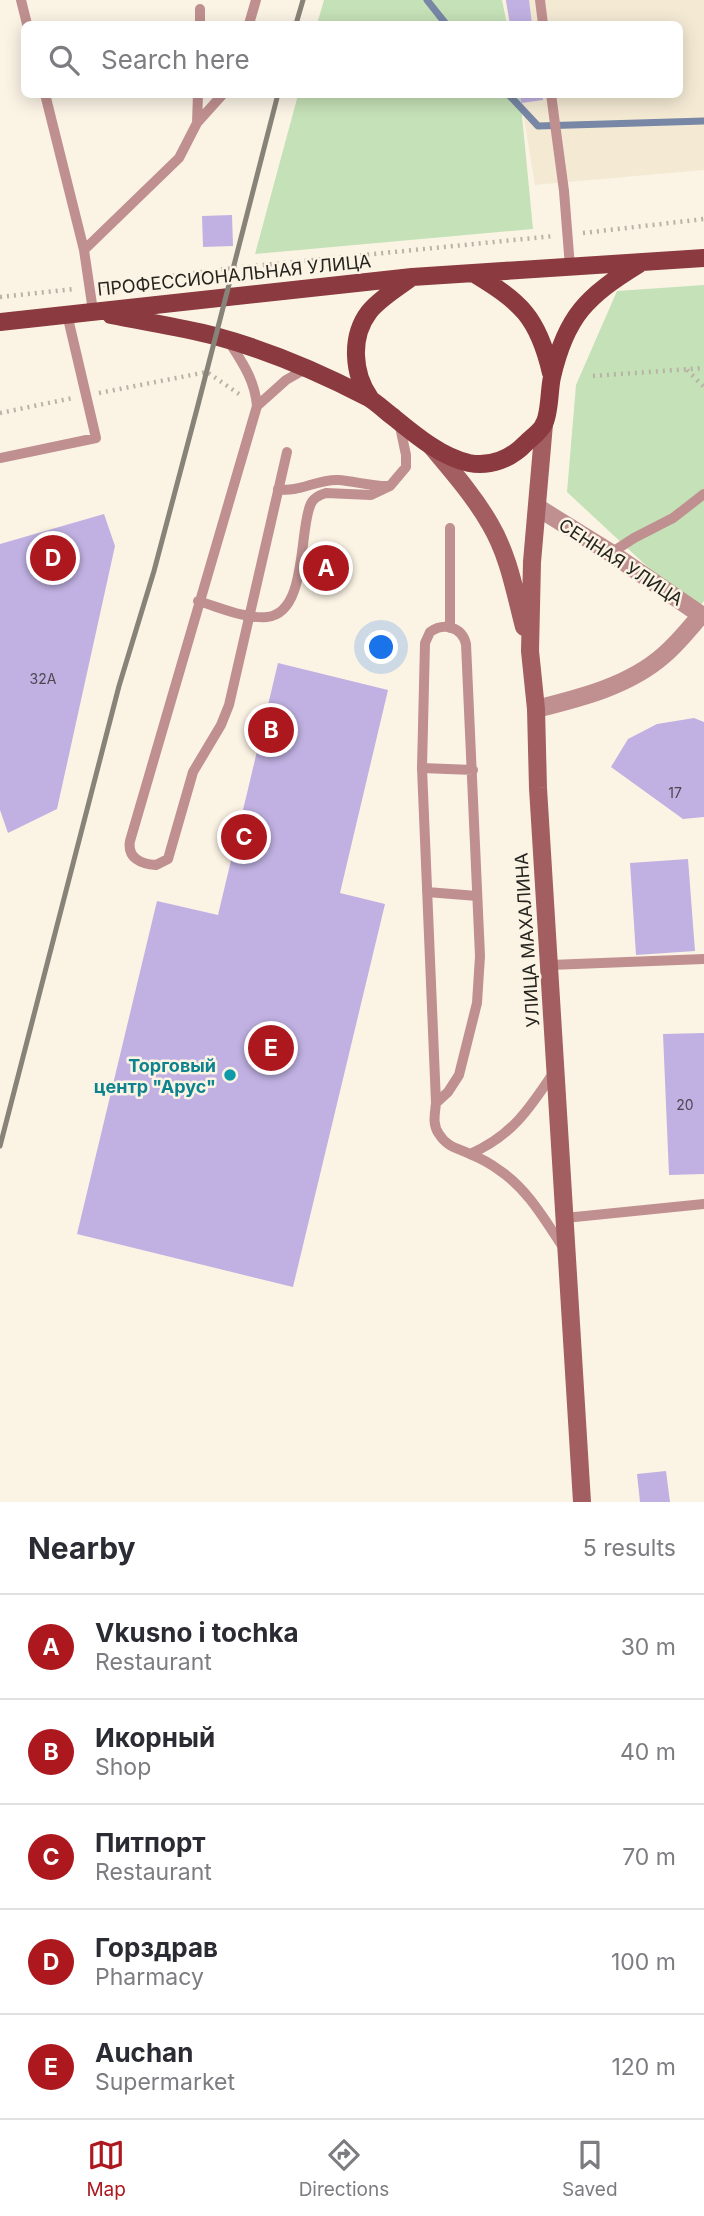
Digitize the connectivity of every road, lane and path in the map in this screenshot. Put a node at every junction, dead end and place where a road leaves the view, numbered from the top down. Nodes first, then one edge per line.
1 (20, 0) edge
2 (256, 0) edge
3 (540, 0) edge
4 (200, 9) dead end
5 (26, 21) edge
6 (200, 21) edge
7 (250, 21) edge
8 (543, 21) edge
9 (46, 98) edge
10 (198, 98) edge
11 (219, 98) edge
12 (551, 98) edge
13 (197, 123) junction
14 (704, 219) edge
15 (568, 235) junction
16 (84, 250) junction
17 (704, 258) edge
18 (642, 262) junction
19 (570, 267) junction
20 (473, 273) junction
21 (412, 277) junction
22 (91, 287) junction
23 (0, 297) edge
24 (93, 311) junction
25 (67, 314) junction
26 (0, 321) edge
27 (228, 340) junction
28 (307, 368) junction
29 (704, 368) edge
30 (687, 369) junction
31 (593, 376) dead end
32 (552, 377) junction
33 (704, 387) edge
34 (86, 396) junction
35 (371, 399) junction
36 (257, 406) junction
37 (0, 413) edge
38 (399, 422) junction
39 (544, 424) junction
40 (430, 444) junction
41 (286, 452) dead end
42 (0, 458) edge
43 (390, 486) junction
44 (278, 489) junction
45 (704, 494) edge
46 (537, 507) junction
47 (450, 528) dead end
48 (611, 553) junction
49 (198, 601) junction
50 (248, 615) junction
51 (702, 616) edge
52 (450, 628) junction
53 (530, 651) junction
54 (536, 709) junction
55 (422, 768) junction
56 (472, 771) junction
57 (428, 892) junction
58 (477, 897) junction
59 (704, 960) edge
60 (550, 965) junction
61 (556, 1068) junction
62 (436, 1102) junction
63 (470, 1154) junction
64 (704, 1204) edge
65 (565, 1218) junction
66 (567, 1252) junction
67 (582, 1502) edge

1 - 5 lane
2 - 7 lane
3 - 8 lane
4 - 6 lane
9 - 16 lane
10 - 13 lane
11 - 13 lane
12 - 15 lane
13 - 16 lane
14 - 15 path
15 - 19 lane
15 - 22 path
16 - 22 lane
17 - 18 main road
18 - 19 main road, ПРОФЕССИОНАЛЬНАЯ УЛИЦА
18 - 32 main road, УЛИЦА МАХАЛИНА
19 - 20 main road, ПРОФЕССИОНАЛЬНАЯ УЛИЦА
20 - 21 main road, ПРОФЕССИОНАЛЬНАЯ УЛИЦА
20 - 32 main road
21 - 24 main road, ПРОФЕССИОНАЛЬНАЯ УЛИЦА
21 - 35 main road
22 - 23 path
22 - 24 lane
24 - 25 main road, ПРОФЕССИОНАЛЬНАЯ УЛИЦА
24 - 27 main road
25 - 26 main road, ПРОФЕССИОНАЛЬНАЯ УЛИЦА
25 - 34 lane
27 - 28 main road
27 - 36 lane
28 - 35 main road
28 - 36 lane
29 - 30 path
30 - 31 path
30 - 33 path
32 - 39 main road, УЛИЦА МАХАЛИНА
34 - 36 path
34 - 37 path
34 - 42 lane
35 - 38 main road
36 - 49 lane
38 - 40 main road
38 - 43 lane
39 - 40 main road
39 - 46 street, УЛИЦА МАХАЛИНА
40 - 53 street
41 - 44 lane
43 - 44 lane
43 - 50 lane
44 - 50 lane
45 - 48 lane
46 - 48 street, СЕННАЯ УЛИЦА
46 - 53 street, УЛИЦА МАХАЛИНА
47 - 52 lane
48 - 51 street, СЕННАЯ УЛИЦА
49 - 50 lane
49 - 50 lane
51 - 54 street
52 - 55 lane
52 - 56 lane
53 - 54 street, УЛИЦА МАХАЛИНА
54 - 60 street, УЛИЦА МАХАЛИНА
55 - 56 lane
55 - 57 lane
56 - 58 lane
57 - 58 lane
57 - 62 lane
58 - 62 lane
59 - 60 lane
60 - 61 street, УЛИЦА МАХАЛИНА
61 - 63 lane
61 - 65 street, УЛИЦА МАХАЛИНА
62 - 63 lane
63 - 66 lane
64 - 65 lane
65 - 66 street, УЛИЦА МАХАЛИНА
66 - 67 street, УЛИЦА МАХАЛИНА

